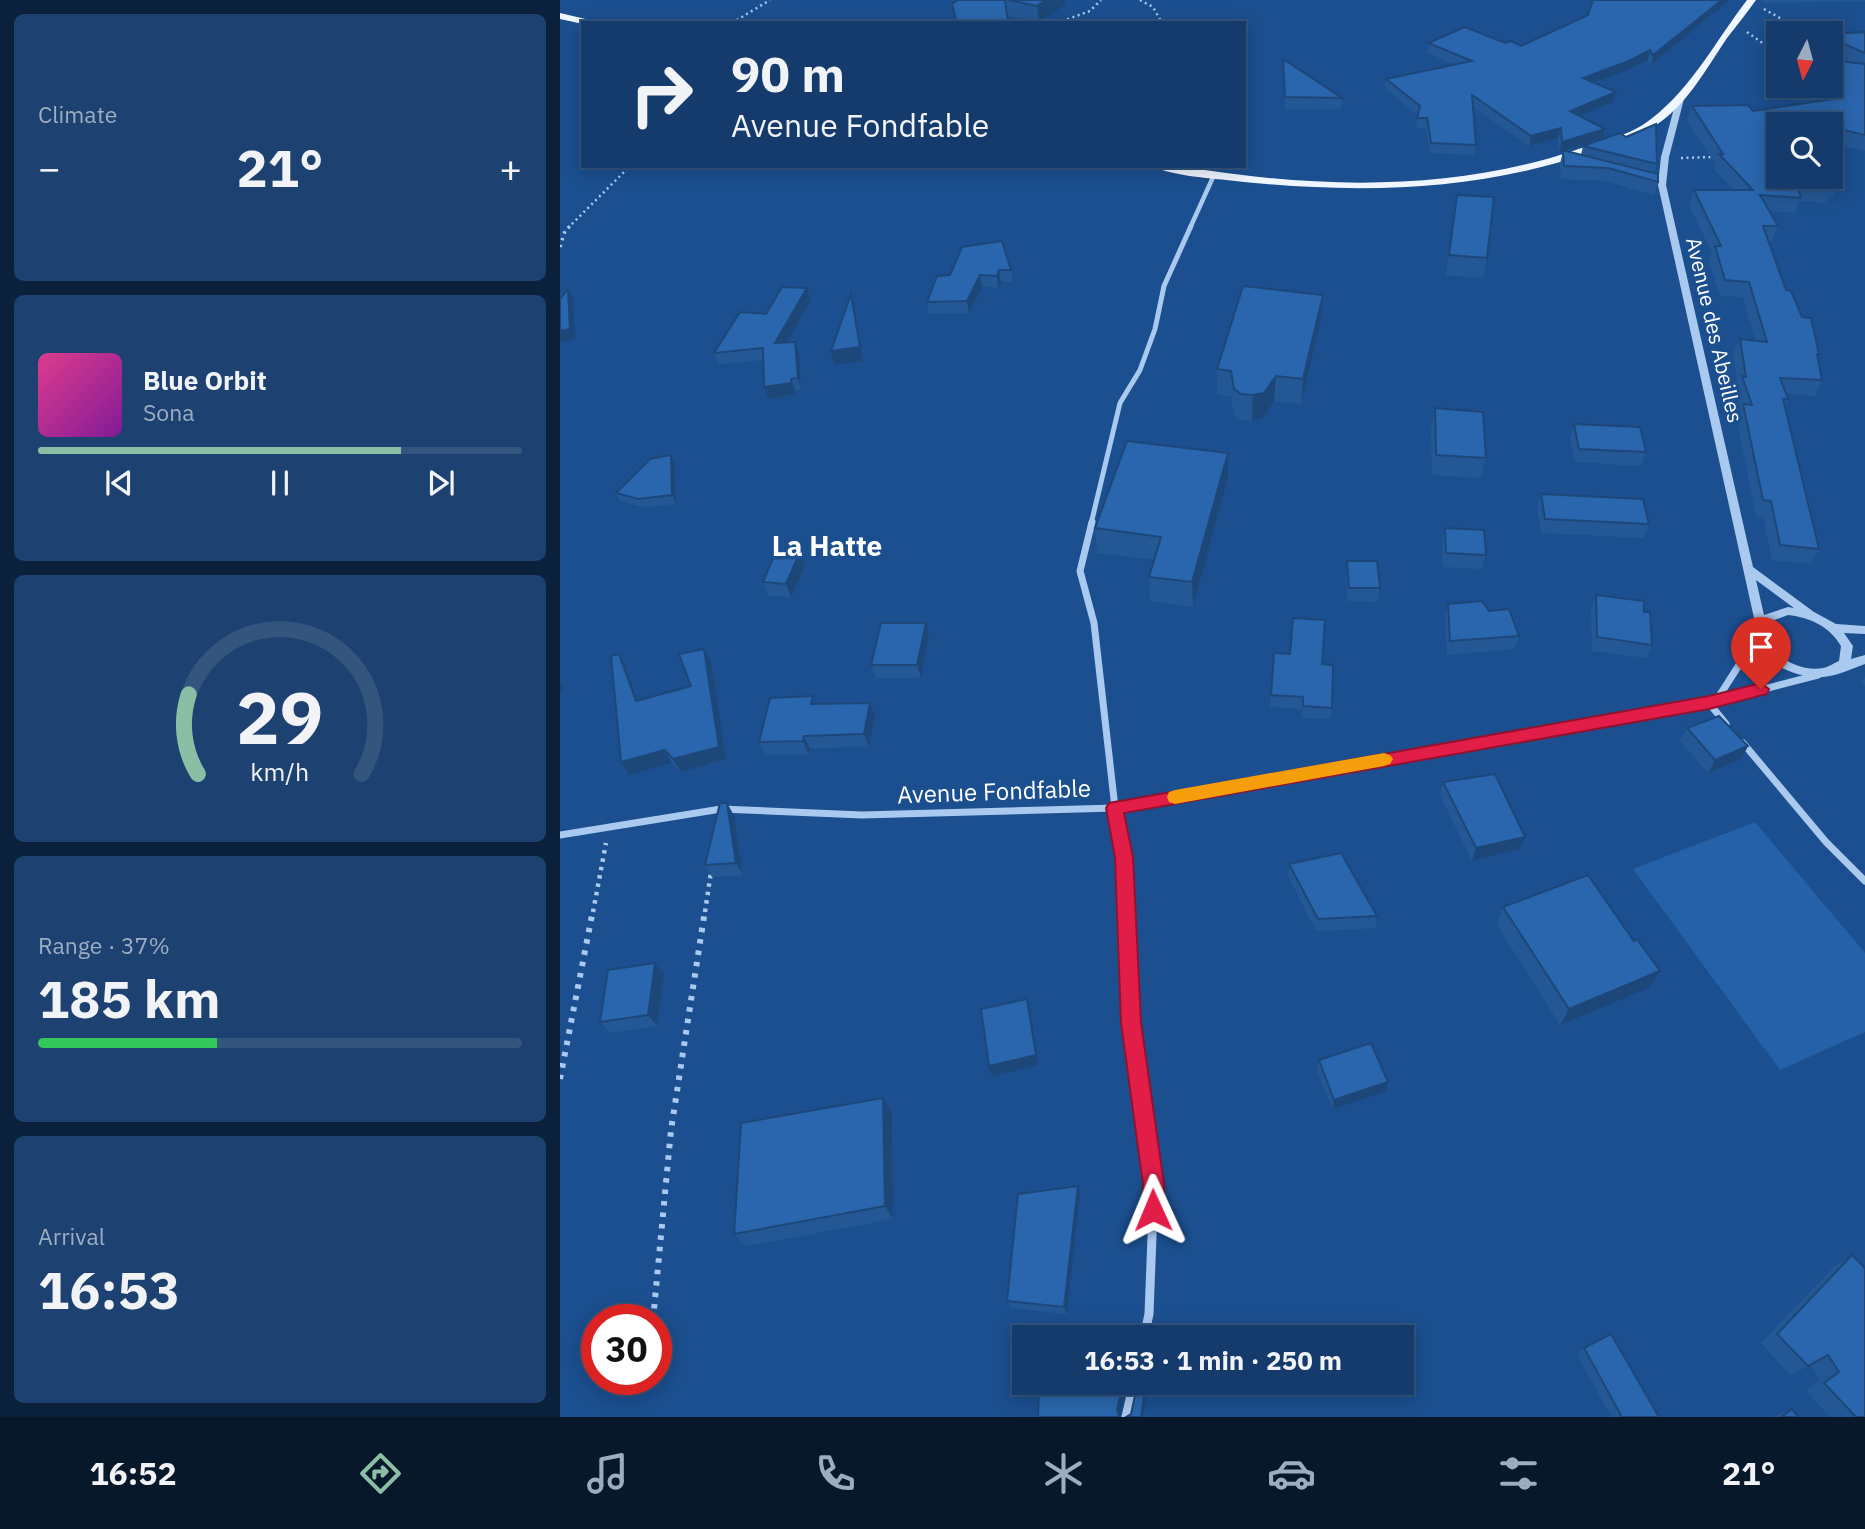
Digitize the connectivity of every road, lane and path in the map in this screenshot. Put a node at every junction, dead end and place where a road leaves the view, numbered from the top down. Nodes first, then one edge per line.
1 (769, 0) edge
2 (1101, 0) edge
3 (1140, 0) edge
4 (1751, 1) edge
5 (560, 16) edge
6 (581, 21) edge
7 (735, 21) edge
8 (1062, 21) edge
9 (1161, 21) edge
10 (1785, 21) edge
11 (1734, 22) junction
12 (1766, 45) edge
13 (1681, 99) junction
14 (1722, 157) edge
15 (1665, 158) junction
16 (628, 168) edge
17 (1171, 168) edge
18 (1214, 175) junction
19 (1648, 180) edge
20 (1662, 185) junction
21 (560, 247) edge
22 (1749, 569) junction
23 (1811, 615) junction
24 (1835, 628) junction
25 (1760, 629) junction
26 (1865, 630) edge
27 (1865, 659) edge
28 (1834, 671) junction
29 (1712, 702) junction
30 (1115, 808) junction
31 (609, 827) junction
32 (560, 835) edge
33 (713, 862) edge
34 (1865, 881) edge
35 (560, 1079) edge
36 (655, 1304) edge
37 (1147, 1325) edge
38 (1131, 1395) edge
39 (1126, 1417) edge

1 - 7 path
2 - 8 path
3 - 9 path
4 - 10 path
4 - 11 main road
5 - 6 main road
11 - 12 path
11 - 13 main road
13 - 15 street, Avenue des Abeilles
13 - 18 main road
14 - 15 path
15 - 20 street, Avenue des Abeilles
16 - 21 path
17 - 18 main road
18 - 30 street
19 - 20 street
20 - 22 street, Avenue des Abeilles
22 - 23 street
22 - 25 street, Avenue des Abeilles
23 - 24 street
23 - 25 street
24 - 26 street
24 - 28 street
25 - 28 street
25 - 29 street
27 - 28 street
28 - 29 street, Avenue Fondfable
29 - 30 street, Avenue Fondfable
29 - 34 street
30 - 31 street, Avenue Fondfable
30 - 37 street
31 - 32 street, Avenue Fondfable
31 - 35 path
33 - 36 path
38 - 39 street

